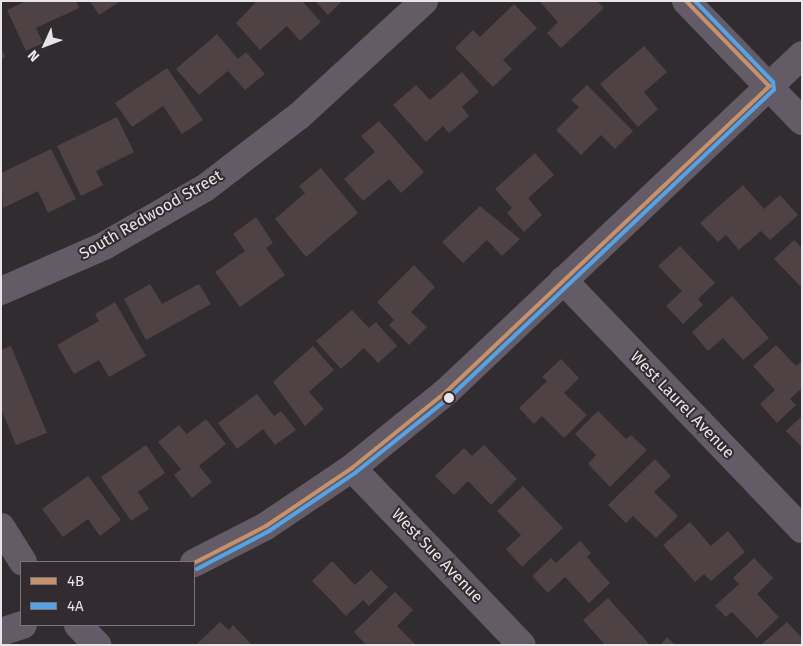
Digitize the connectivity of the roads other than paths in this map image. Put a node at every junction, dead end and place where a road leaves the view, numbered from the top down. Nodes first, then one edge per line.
1 (424, 1) edge
2 (686, 1) edge
3 (802, 55) edge
4 (769, 86) junction
5 (802, 121) edge
6 (563, 280) junction
7 (1, 291) edge
8 (352, 468) junction
9 (1, 527) edge
10 (802, 530) edge
11 (23, 561) edge
12 (195, 562) edge
13 (20, 626) edge
14 (79, 626) edge
15 (1, 632) edge
16 (97, 645) edge
17 (522, 645) edge

1 - 7 street, South Redwood Street
2 - 4 street
3 - 4 street
4 - 5 street
4 - 6 street
6 - 8 street
6 - 10 street, West Laurel Avenue
8 - 12 street
8 - 17 street, West Sue Avenue
9 - 11 street
13 - 15 street
14 - 16 street

